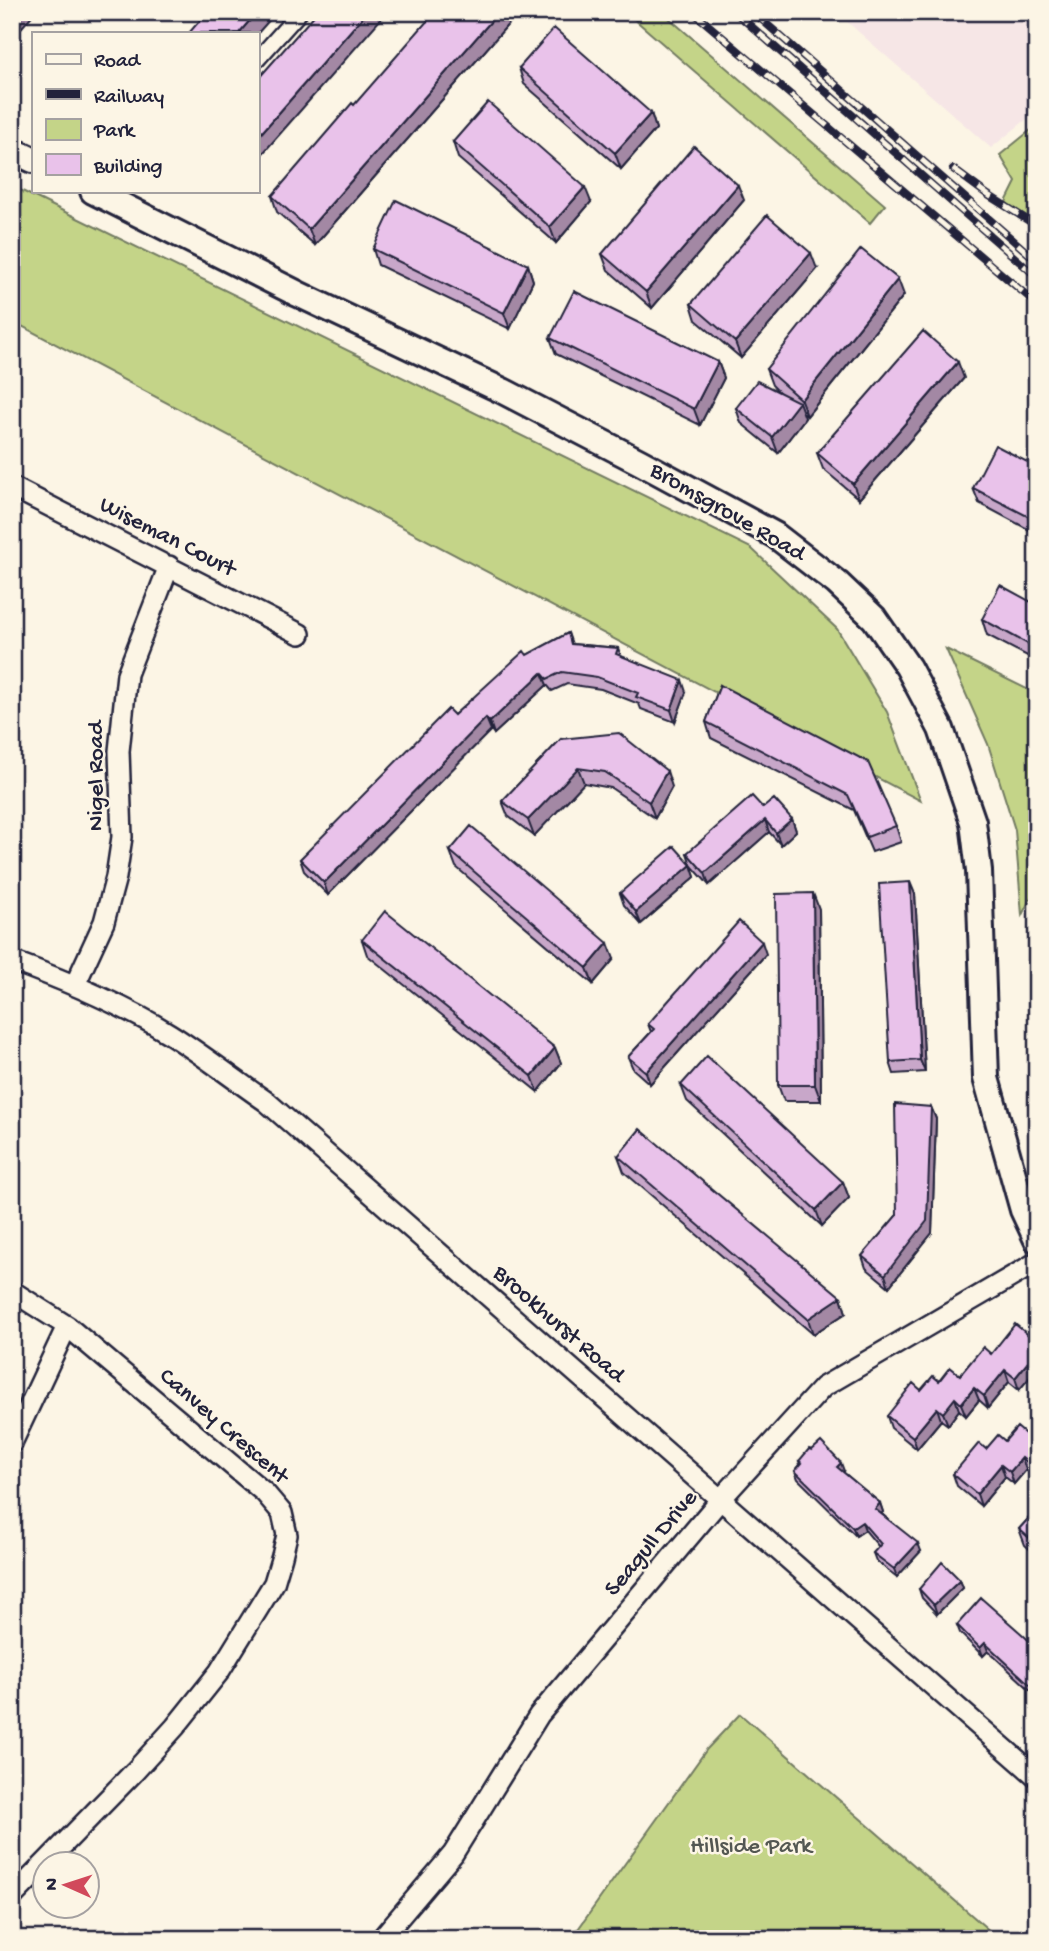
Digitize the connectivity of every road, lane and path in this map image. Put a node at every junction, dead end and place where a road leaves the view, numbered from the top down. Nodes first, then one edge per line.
1 (294, 14) edge
2 (259, 58) edge
3 (12, 150) edge
4 (32, 160) edge
5 (95, 192) edge
6 (12, 486) edge
7 (169, 566) junction
8 (300, 634) dead end
9 (12, 961) edge
10 (75, 985) junction
11 (1037, 1240) edge
12 (1037, 1262) edge
13 (12, 1291) edge
14 (67, 1326) junction
15 (12, 1443) edge
16 (720, 1500) junction
17 (1037, 1777) edge
18 (12, 1897) edge
19 (381, 1939) edge

1 - 2 street
3 - 4 street
5 - 11 street, Bromsgrove Road
6 - 7 street, Wiseman Court
7 - 8 street, Wiseman Court
7 - 10 street, Nigel Road
9 - 10 street, Brookhurst Road
10 - 16 street, Brookhurst Road
12 - 16 street, Seagull Drive
13 - 14 street, Canvey Crescent
14 - 15 street
14 - 18 street, Canvey Crescent
16 - 17 street, Brookhurst Road
16 - 19 street, Seagull Drive

